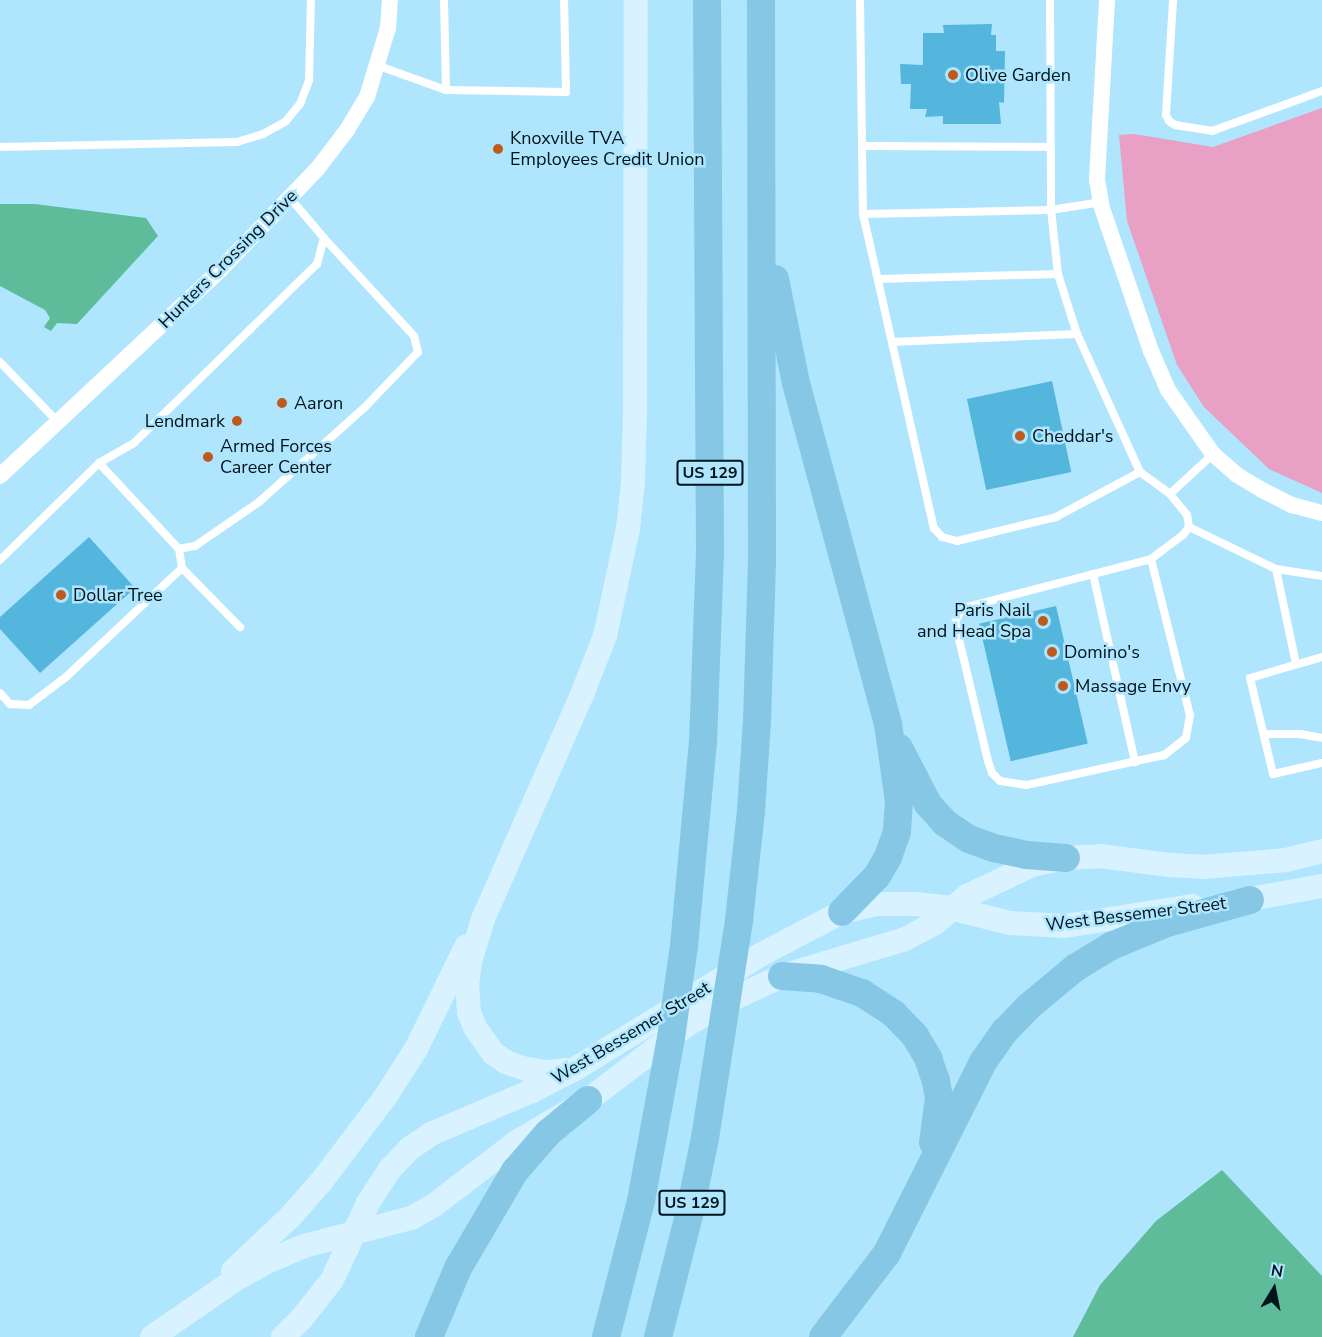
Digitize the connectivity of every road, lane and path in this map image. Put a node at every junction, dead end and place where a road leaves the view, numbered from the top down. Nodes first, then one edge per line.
1 (311, 0) edge
2 (390, 0) edge
3 (444, 0) edge
4 (564, 0) edge
5 (636, 0) edge
6 (707, 0) edge
7 (761, 0) edge
8 (860, 0) edge
9 (1050, 0) edge
10 (1107, 0) edge
11 (1173, 0) edge
12 (379, 66) junction
13 (446, 90) junction
14 (1322, 91) edge
15 (862, 146) junction
16 (0, 147) edge
17 (1051, 147) junction
18 (291, 199) junction
19 (762, 200) junction
20 (1101, 202) junction
21 (1052, 210) junction
22 (863, 214) junction
23 (324, 238) junction
24 (1058, 274) junction
25 (878, 279) junction
26 (1077, 334) junction
27 (892, 342) junction
28 (0, 362) edge
29 (58, 422) junction
30 (1213, 454) junction
31 (99, 463) junction
32 (1140, 472) junction
33 (0, 476) edge
34 (1170, 494) junction
35 (1322, 513) edge
36 (1189, 526) junction
37 (179, 549) junction
38 (1151, 559) junction
39 (0, 560) edge
40 (182, 568) junction
41 (1276, 569) junction
42 (1094, 574) junction
43 (1322, 576) edge
44 (240, 627) dead end
45 (1322, 657) edge
46 (1296, 664) junction
47 (0, 693) edge
48 (888, 724) junction
49 (1264, 734) junction
50 (1322, 738) edge
51 (1135, 762) junction
52 (1322, 763) edge
53 (1322, 851) edge
54 (1066, 858) junction
55 (1322, 886) edge
56 (1250, 900) junction
57 (951, 908) junction
58 (842, 912) junction
59 (483, 919) junction
60 (782, 976) junction
61 (575, 1069) junction
62 (588, 1100) junction
63 (919, 1194) junction
64 (352, 1233) junction
65 (198, 1305) junction
66 (152, 1337) edge
67 (283, 1337) edge
68 (429, 1337) edge
69 (606, 1337) edge
70 (658, 1337) edge
71 (823, 1337) edge

1 - 16 lane
2 - 12 street, Hunters Crossing Drive
3 - 13 lane
4 - 13 lane
5 - 59 main road
6 - 69 highway, US 129
7 - 19 highway, US 129
8 - 15 lane
9 - 17 lane
10 - 20 street
11 - 14 lane
12 - 13 lane
12 - 18 street, Hunters Crossing Drive
15 - 17 lane
15 - 22 lane
17 - 21 lane
18 - 23 lane
18 - 29 street, Hunters Crossing Drive
19 - 48 highway
19 - 70 highway, US 129
20 - 21 lane
20 - 30 street
21 - 22 lane
21 - 24 lane
22 - 25 lane
23 - 31 lane
23 - 37 lane
24 - 25 lane
24 - 26 lane
25 - 27 lane
26 - 27 lane
26 - 32 lane
27 - 32 lane
28 - 29 lane
29 - 33 street, Hunters Crossing Drive
30 - 34 lane
30 - 35 street
31 - 37 lane
31 - 39 lane
32 - 34 lane
34 - 36 lane
36 - 38 lane
36 - 41 lane
37 - 40 lane
38 - 42 lane
38 - 51 lane
40 - 44 lane
40 - 47 lane
41 - 43 lane
41 - 46 lane
42 - 51 lane
42 - 51 lane
45 - 46 lane
46 - 49 lane
48 - 54 highway
48 - 58 highway
49 - 50 lane
49 - 52 lane
53 - 54 main road, West Bessemer Street
54 - 57 main road, West Bessemer Street
55 - 56 main road, West Bessemer Street
56 - 57 main road, West Bessemer Street
56 - 63 highway
57 - 58 main road, West Bessemer Street
57 - 60 main road, West Bessemer Street
58 - 61 main road, West Bessemer Street
59 - 61 main road
59 - 65 main road
60 - 62 main road, West Bessemer Street
60 - 63 highway
61 - 64 main road, West Bessemer Street
62 - 64 main road, West Bessemer Street
62 - 68 highway
63 - 71 highway
64 - 65 main road, West Bessemer Street
64 - 67 main road, West Bessemer Street
65 - 66 main road, West Bessemer Street

